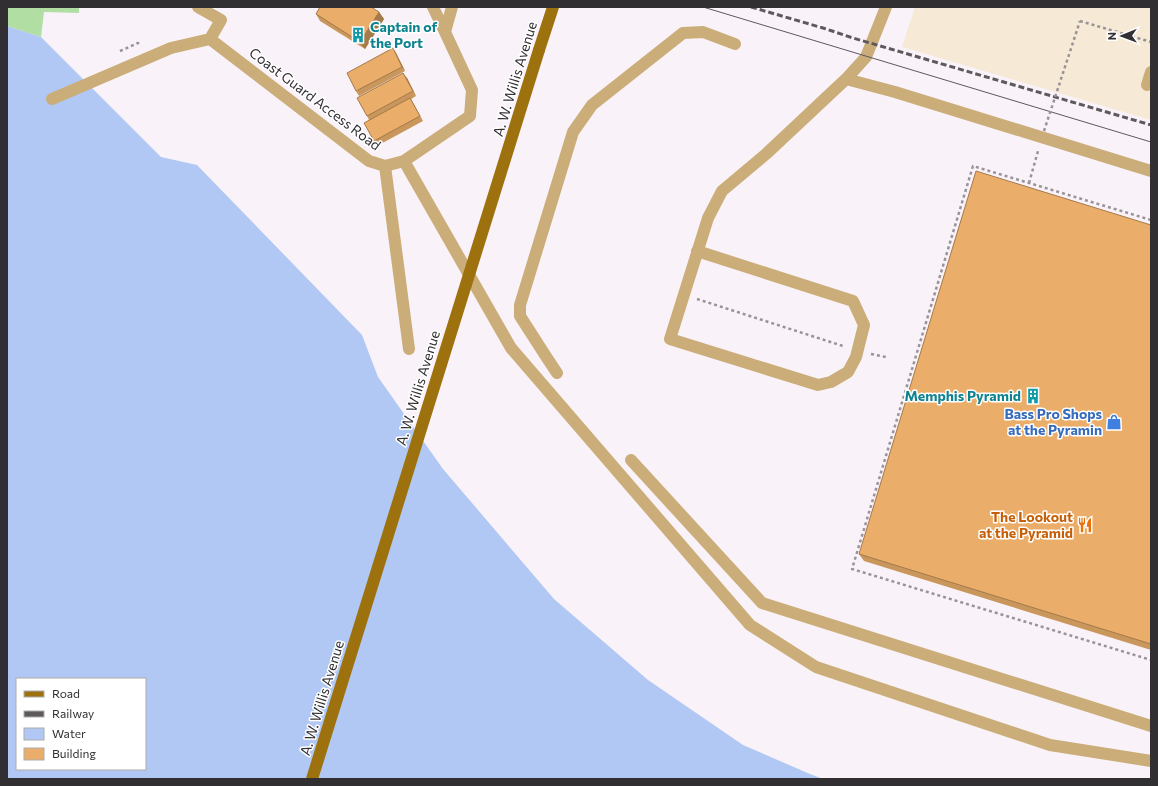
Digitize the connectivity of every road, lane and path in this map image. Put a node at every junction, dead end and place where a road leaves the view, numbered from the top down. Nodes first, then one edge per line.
1 (198, 7) edge
2 (433, 7) edge
3 (452, 7) edge
4 (553, 7) edge
5 (886, 7) edge
6 (444, 32) junction
7 (210, 39) junction
8 (1151, 42) edge
9 (735, 44) dead end
10 (1151, 72) edge
11 (846, 79) junction
12 (1147, 84) dead end
13 (52, 99) dead end
14 (1043, 134) junction
15 (404, 161) junction
16 (385, 166) junction
17 (1151, 171) edge
18 (1029, 183) junction
19 (1151, 220) edge
20 (698, 251) junction
21 (684, 295) junction
22 (409, 349) dead end
23 (858, 350) junction
24 (886, 357) dead end
25 (557, 373) dead end
26 (631, 460) dead end
27 (1151, 660) edge
28 (1151, 726) edge
29 (1151, 761) edge
30 (312, 779) edge

1 - 7 lane
2 - 6 lane
3 - 6 lane
4 - 30 main road, A. W. Willis Avenue, bridge
5 - 11 lane
6 - 15 lane, Coast Guard Access Road
7 - 13 lane
7 - 16 lane, Coast Guard Access Road
8 - 14 path, bridge
9 - 25 lane
10 - 12 lane
11 - 14 lane
11 - 20 lane
14 - 17 lane
14 - 18 path
15 - 16 lane, Coast Guard Access Road
15 - 29 lane
16 - 22 lane
18 - 19 path
18 - 27 path
20 - 21 lane
20 - 23 lane
21 - 23 path
21 - 23 lane
23 - 24 path
26 - 28 lane

